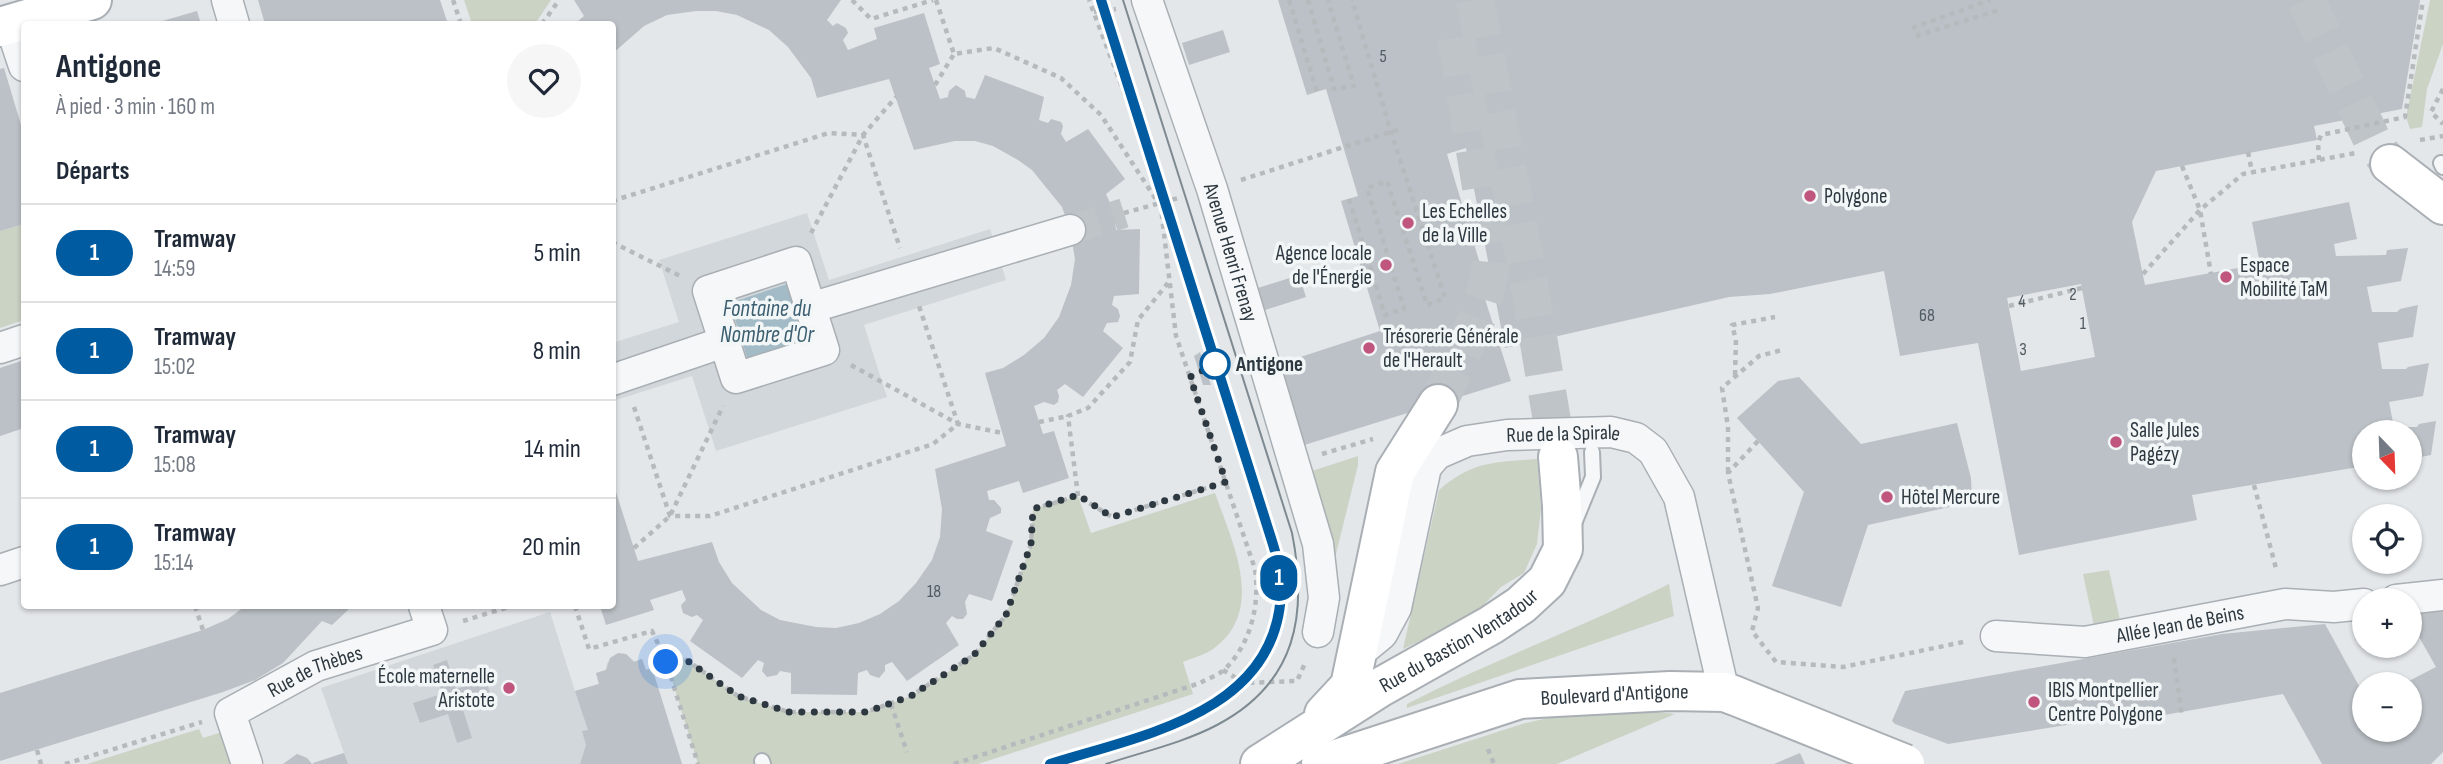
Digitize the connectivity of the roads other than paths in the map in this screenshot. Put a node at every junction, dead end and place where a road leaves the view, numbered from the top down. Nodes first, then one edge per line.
1 (92, 0) edge
2 (227, 0) edge
3 (1147, 0) edge
4 (22, 21) edge
5 (233, 21) edge
6 (5, 26) edge
7 (21, 60) edge
8 (2392, 152) tunnel mouth
9 (2443, 205) edge
10 (1070, 230) tunnel mouth
11 (810, 308) junction
12 (21, 341) edge
13 (724, 342) junction
14 (0, 348) edge
15 (618, 378) edge
16 (1438, 404) tunnel mouth
17 (1575, 455) tunnel mouth
18 (21, 563) edge
19 (0, 570) edge
20 (2443, 595) edge
21 (2422, 597) edge
22 (2352, 605) edge
23 (428, 618) edge
24 (1318, 632) road end
25 (1996, 636) dead end
26 (1359, 653) junction
27 (1729, 694) junction
28 (1313, 749) edge
29 (247, 764) edge
30 (1260, 764) edge
31 (1905, 764) edge

1 - 4 street
2 - 5 street
3 - 24 street, Avenue Henri Frenay
6 - 7 street
8 - 9 street
10 - 11 street
11 - 13 street
11 - 13 street
12 - 14 street
13 - 15 street
16 - 26 street
17 - 28 street, Rue du Bastion Ventadour
18 - 19 street
20 - 21 street
22 - 25 street, Allée Jean de Beins
23 - 29 street, Rue de Thèbes
26 - 27 street, Rue de la Spirale
26 - 28 street
27 - 28 street, Boulevard d'Antigone
27 - 31 street, Boulevard d'Antigone, bridge
28 - 30 street, Rue du Bastion Ventadour

